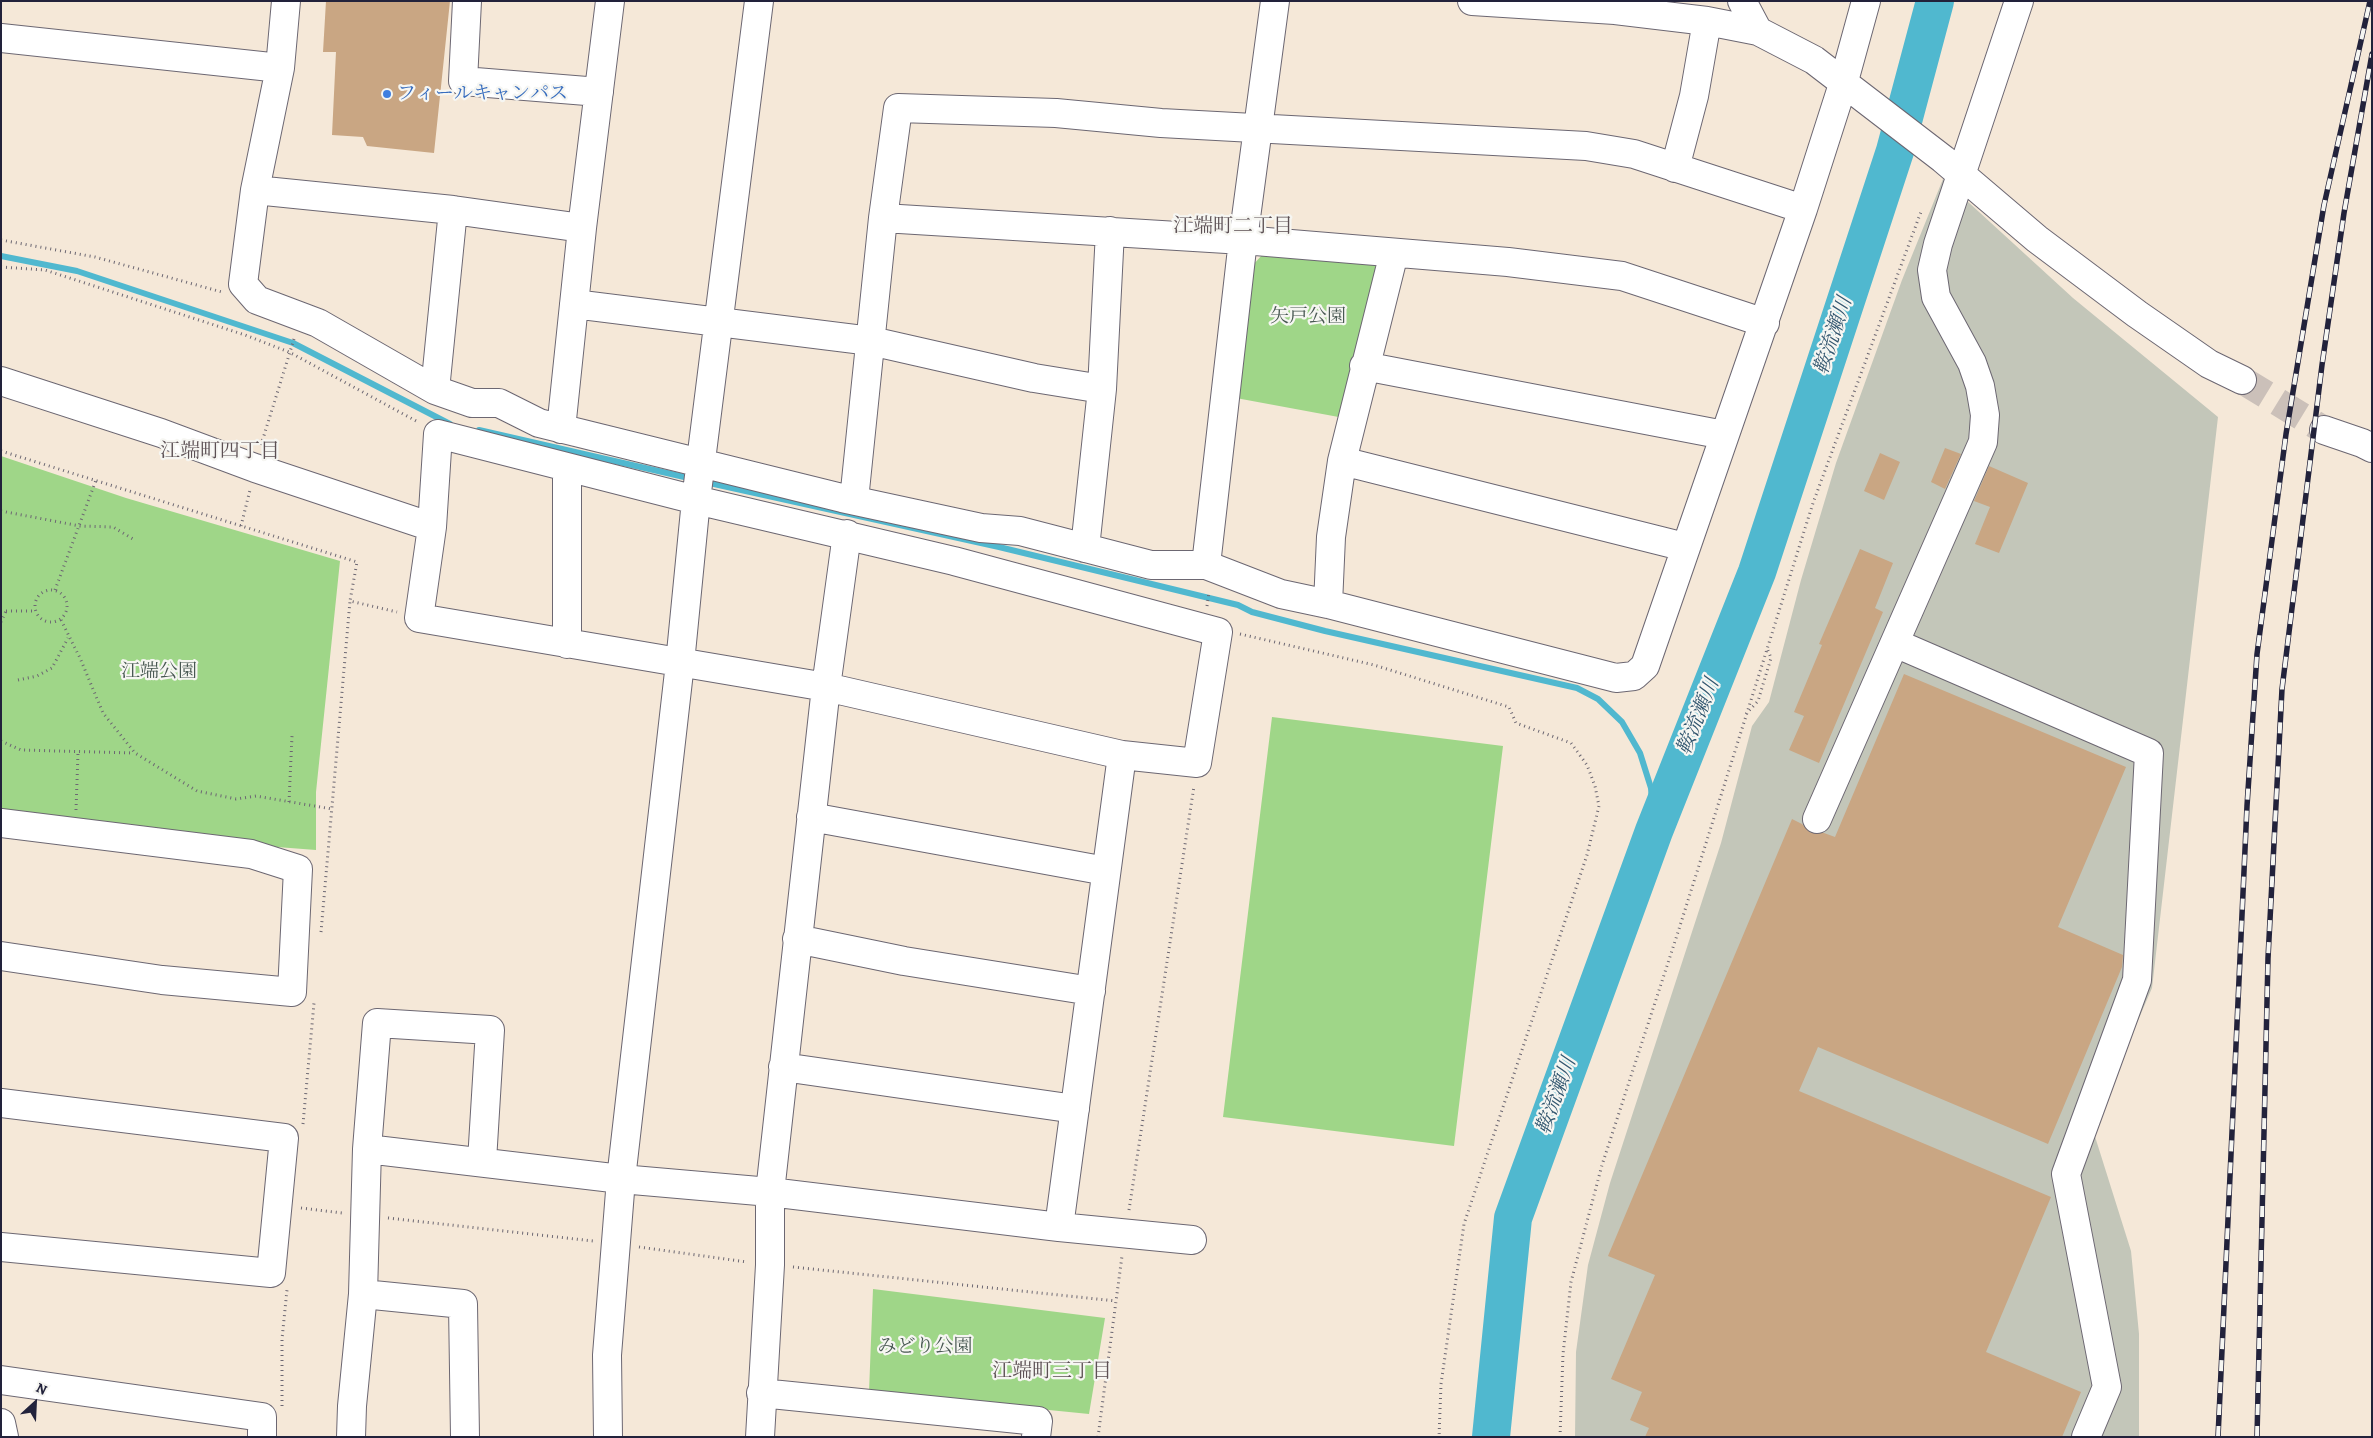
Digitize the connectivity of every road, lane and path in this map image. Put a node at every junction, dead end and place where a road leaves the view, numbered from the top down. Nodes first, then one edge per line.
1 (286, 1) edge
2 (467, 1) edge
3 (610, 1) edge
4 (759, 1) edge
5 (1275, 1) edge
6 (1472, 1) edge
7 (1742, 1) edge
8 (1866, 1) edge
9 (2019, 1) edge
10 (1707, 21) junction
11 (1758, 31) junction
12 (1, 38) edge
13 (280, 68) junction
14 (1848, 85) junction
15 (599, 92) junction
16 (1259, 129) junction
17 (1952, 167) junction
18 (1675, 168) junction
19 (255, 190) junction
20 (1925, 203) dead end
21 (1803, 209) junction
22 (453, 210) junction
23 (883, 218) junction
24 (582, 228) junction
25 (1110, 231) junction
26 (1, 240) edge
27 (1244, 240) junction
28 (1394, 253) junction
29 (1, 267) edge
30 (257, 300) junction
31 (574, 304) junction
32 (719, 323) junction
33 (1765, 323) junction
34 (871, 341) junction
35 (289, 352) junction
36 (1364, 366) junction
37 (2242, 380) tunnel mouth
38 (1, 381) edge
39 (1102, 389) junction
40 (435, 390) junction
41 (270, 414) dead end
42 (561, 429) junction
43 (2324, 430) tunnel mouth
44 (438, 434) junction
45 (1724, 435) junction
46 (2372, 448) edge
47 (1, 451) edge
48 (1342, 461) junction
49 (701, 465) junction
50 (567, 468) junction
51 (96, 480) junction
52 (698, 497) junction
53 (854, 500) junction
54 (1, 511) edge
55 (80, 526) junction
56 (432, 527) junction
57 (847, 534) junction
58 (134, 539) dead end
59 (1085, 548) junction
60 (1685, 548) junction
61 (1208, 576) junction
62 (55, 590) junction
63 (350, 601) junction
64 (1328, 604) junction
65 (1, 611) edge
66 (6, 611) junction
67 (34, 611) junction
68 (419, 618) junction
69 (61, 620) junction
70 (1212, 621) junction
71 (1, 622) edge
72 (68, 637) junction
73 (1896, 643) junction
74 (567, 644) junction
75 (1766, 647) junction
76 (680, 664) junction
77 (18, 680) dead end
78 (826, 687) junction
79 (1744, 716) junction
80 (292, 736) dead end
81 (1, 740) edge
82 (78, 753) junction
83 (135, 753) junction
84 (1122, 754) junction
85 (1197, 763) junction
86 (288, 802) junction
87 (332, 809) junction
88 (811, 817) junction
89 (1817, 819) dead end
90 (1, 823) edge
91 (75, 832) junction
92 (1106, 871) junction
93 (797, 939) junction
94 (320, 942) dead end
95 (1, 956) edge
96 (1091, 991) junction
97 (314, 1001) dead end
98 (783, 1068) junction
99 (1, 1103) edge
100 (1075, 1108) junction
101 (302, 1129) dead end
102 (367, 1148) junction
103 (482, 1162) junction
104 (620, 1179) junction
105 (770, 1192) junction
106 (295, 1208) dead end
107 (345, 1214) dead end
108 (382, 1218) dead end
109 (1059, 1227) junction
110 (1125, 1234) junction
111 (1192, 1240) dead end
112 (594, 1242) dead end
113 (631, 1246) dead end
114 (1, 1247) edge
115 (770, 1265) junction
116 (288, 1283) dead end
117 (363, 1294) junction
118 (1116, 1301) junction
119 (1, 1380) edge
120 (761, 1393) junction
121 (282, 1408) dead end
122 (1, 1423) edge
123 (4, 1437) edge
124 (262, 1437) edge
125 (351, 1437) edge
126 (465, 1437) edge
127 (608, 1437) edge
128 (760, 1437) edge
129 (1036, 1437) edge
130 (1098, 1437) edge
131 (1439, 1437) edge
132 (1560, 1437) edge
133 (2086, 1437) edge

1 - 13 street
2 - 15 street
3 - 15 street
4 - 32 street
5 - 16 street
6 - 10 street
7 - 11 street
8 - 14 street
9 - 17 street
10 - 11 street
10 - 18 street
11 - 14 street
12 - 13 street
13 - 19 street
14 - 17 street
14 - 21 street
15 - 24 street
16 - 18 street
16 - 23 street
16 - 27 street
17 - 37 street
17 - 73 street
18 - 21 street
19 - 22 street
19 - 30 street
20 - 75 path
21 - 33 street
22 - 24 street
22 - 40 street
23 - 25 street
23 - 34 street
24 - 31 street
25 - 27 street
25 - 39 street
26 - 30 path
27 - 28 street
27 - 61 street
28 - 33 street
28 - 36 street
29 - 35 path
30 - 40 street
31 - 32 street
31 - 42 street
32 - 34 street
32 - 49 street
33 - 45 street
34 - 39 street
34 - 53 street
35 - 41 path
35 - 44 path
36 - 45 street
36 - 48 street
38 - 56 street
39 - 59 street
40 - 42 street
42 - 49 street
43 - 46 street
44 - 50 street
44 - 56 street
45 - 60 street
47 - 51 path
48 - 60 street
48 - 64 street
49 - 52 street
49 - 53 street
50 - 52 street
50 - 74 street
51 - 55 path
51 - 63 path
52 - 57 street
52 - 76 street
53 - 59 street
54 - 55 path
55 - 58 path
55 - 62 path
56 - 68 street
57 - 70 street
57 - 78 street
59 - 61 street
60 - 64 street
61 - 64 street
61 - 70 path
62 - 67 path
62 - 69 path
63 - 68 path
63 - 87 path
65 - 66 path
66 - 67 path
66 - 71 path
67 - 69 path
68 - 74 street
69 - 72 path
70 - 85 street
70 - 131 path
72 - 77 path
72 - 83 path
73 - 89 street
73 - 133 street
74 - 76 street
75 - 79 path
75 - 79 path
76 - 78 street
76 - 104 street
78 - 84 street
78 - 88 street
79 - 132 path
80 - 86 path
81 - 82 path
82 - 83 path
82 - 91 path
83 - 86 path
84 - 85 street
84 - 92 street
85 - 110 path
86 - 87 path
87 - 94 path
88 - 92 street
88 - 93 street
90 - 91 street
91 - 95 street
92 - 96 street
93 - 96 street
93 - 98 street
96 - 100 street
97 - 101 path
98 - 100 street
98 - 105 street
99 - 114 street
100 - 109 street
102 - 103 street
102 - 103 street
102 - 117 street
103 - 104 street
104 - 105 street
104 - 127 street
105 - 109 street
105 - 115 street
106 - 107 path
108 - 112 path
109 - 110 street
110 - 111 street
110 - 118 path
113 - 115 path
115 - 118 path
115 - 120 street
116 - 121 path
117 - 125 street
117 - 126 street
118 - 130 path
119 - 124 street
120 - 128 street
120 - 129 street
122 - 123 street

